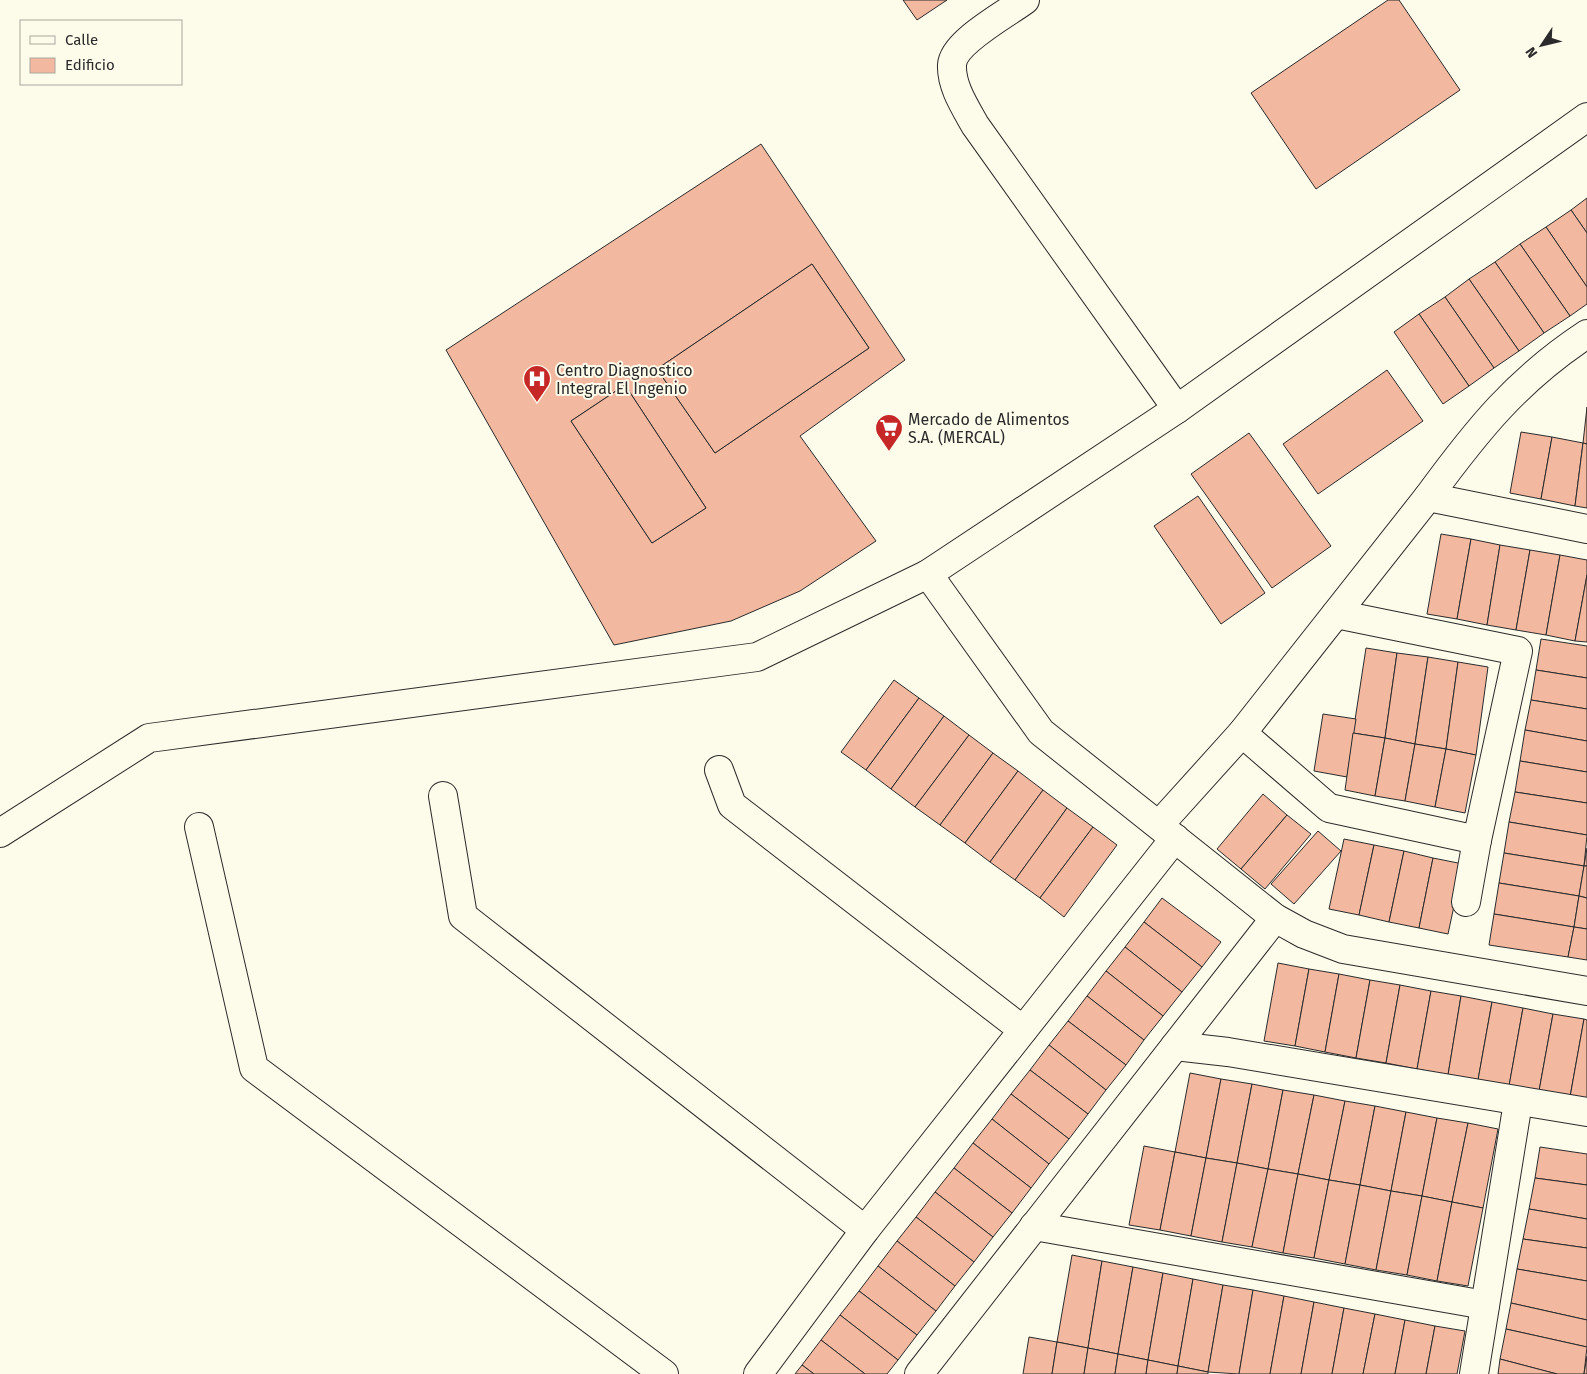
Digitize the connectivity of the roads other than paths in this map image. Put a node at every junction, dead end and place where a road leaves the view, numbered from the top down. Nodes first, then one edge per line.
1 (1026, 0) edge
2 (1587, 117) edge
3 (1587, 334) edge
4 (1177, 409) junction
5 (1428, 497) junction
6 (1587, 529) edge
7 (928, 574) junction
8 (1336, 614) junction
9 (1242, 733) junction
10 (719, 770) dead end
11 (443, 796) dead end
12 (199, 827) dead end
13 (1167, 832) junction
14 (0, 833) edge
15 (1477, 840) junction
16 (1466, 902) dead end
17 (1275, 918) junction
18 (1587, 991) edge
19 (1023, 1030) junction
20 (1175, 1046) junction
21 (1518, 1102) junction
22 (1587, 1112) edge
23 (1034, 1226) junction
24 (865, 1230) junction
25 (1485, 1305) junction
26 (927, 1371) edge
27 (664, 1374) edge
28 (758, 1374) edge
29 (1474, 1374) edge

1 - 4 street
2 - 4 street
3 - 5 street
4 - 7 street
5 - 6 street
5 - 8 street
7 - 13 street
7 - 14 street
8 - 9 street
8 - 15 street
9 - 13 street
9 - 15 street
10 - 19 street
11 - 24 street
12 - 27 street
13 - 17 street
13 - 19 street
15 - 16 street
17 - 18 street
17 - 20 street
19 - 24 street
20 - 21 street
20 - 23 street
21 - 22 street
21 - 25 street
23 - 25 street
23 - 26 street
24 - 28 street
25 - 29 street

